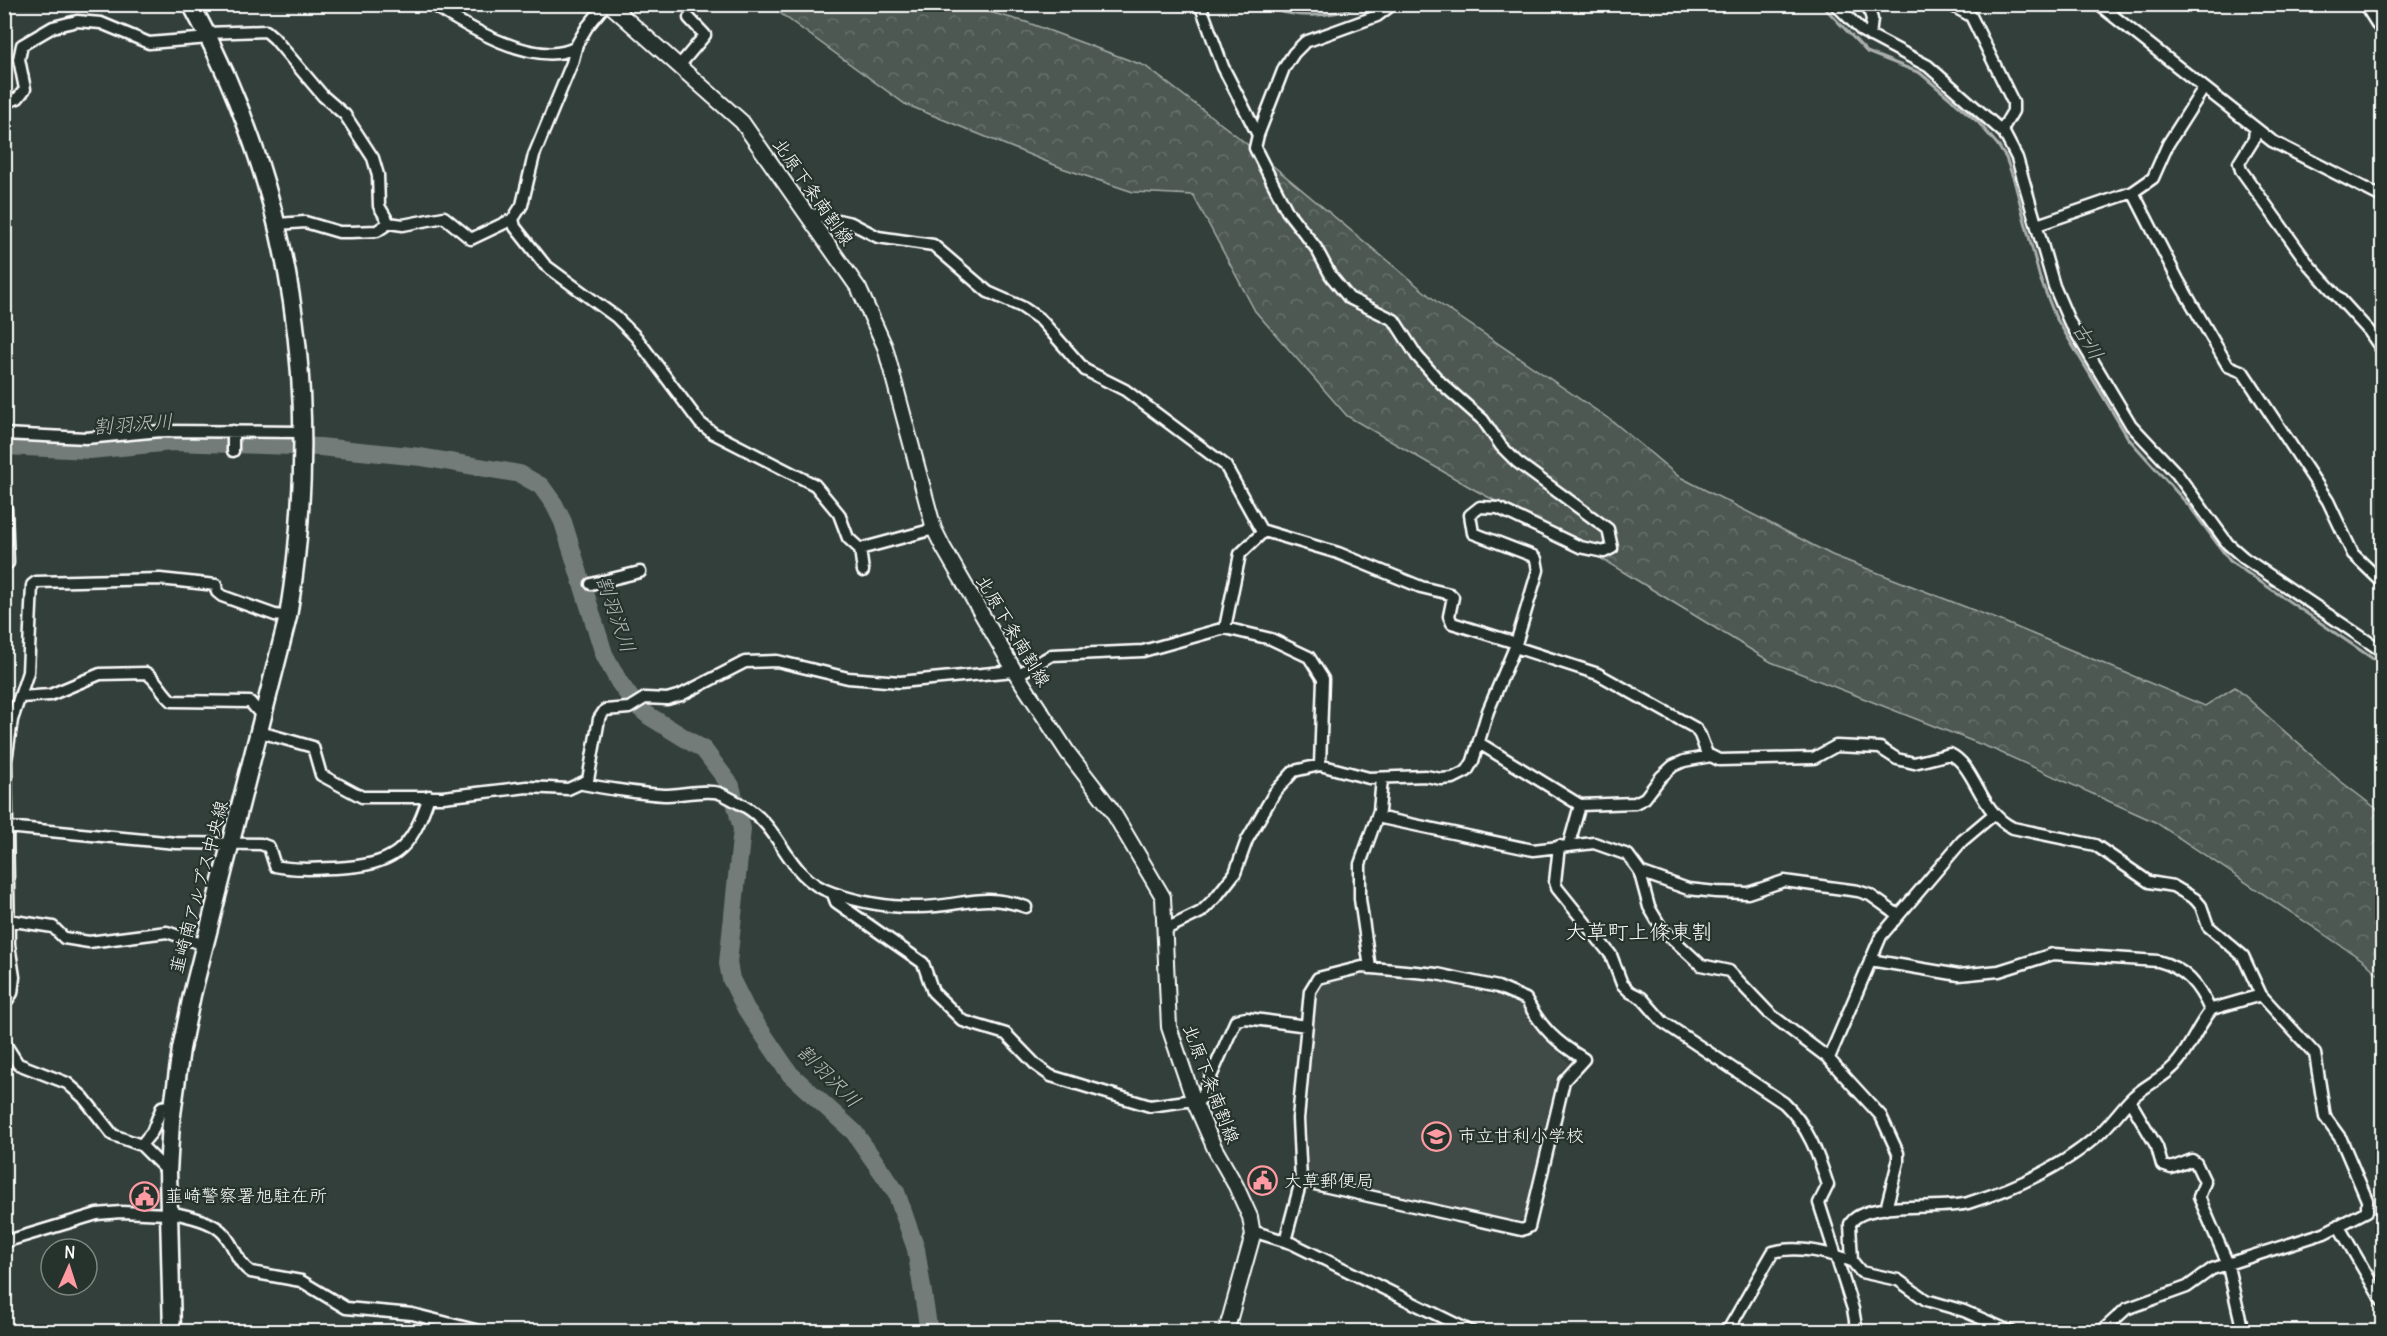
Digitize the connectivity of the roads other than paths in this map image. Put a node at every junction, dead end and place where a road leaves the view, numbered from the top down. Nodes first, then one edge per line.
1 (191, 4) edge
2 (431, 4) edge
3 (607, 4) edge
4 (1200, 4) edge
5 (1393, 4) edge
6 (1835, 4) edge
7 (1867, 4) edge
8 (1949, 4) edge
9 (2098, 4) edge
10 (2368, 4) edge
11 (689, 18) dead end
12 (2382, 26) edge
13 (208, 35) junction
14 (1870, 36) junction
15 (576, 47) junction
16 (679, 66) junction
17 (2203, 89) junction
18 (4, 103) edge
19 (2003, 128) dead end
20 (2255, 129) junction
21 (1258, 135) junction
22 (2133, 192) junction
23 (2382, 198) edge
24 (807, 213) junction
25 (513, 219) junction
26 (389, 223) junction
27 (278, 224) junction
28 (2037, 225) junction
29 (2382, 350) edge
30 (233, 433) junction
31 (4, 434) edge
32 (303, 443) junction
33 (233, 451) dead end
34 (6, 509) dead end
35 (934, 529) junction
36 (1263, 532) junction
37 (860, 549) junction
38 (8, 563) dead end
39 (863, 571) dead end
40 (640, 572) dead end
41 (2382, 582) edge
42 (591, 584) dead end
43 (288, 617) junction
44 (1225, 628) junction
45 (1516, 645) junction
46 (2382, 651) edge
47 (1015, 673) junction
48 (20, 697) junction
49 (262, 725) junction
50 (1479, 743) junction
51 (1711, 756) junction
52 (5, 761) edge
53 (1320, 765) junction
54 (1382, 779) junction
55 (583, 784) junction
56 (429, 796) junction
57 (1580, 805) junction
58 (1994, 814) junction
59 (1377, 817) junction
60 (7, 827) junction
61 (6, 842) edge
62 (231, 844) junction
63 (1564, 845) junction
64 (1640, 872) junction
65 (833, 894) junction
66 (1026, 908) dead end
67 (1898, 915) junction
68 (8, 920) junction
69 (1166, 929) junction
70 (204, 945) junction
71 (1870, 960) junction
72 (1370, 968) junction
73 (2261, 995) junction
74 (4, 1005) edge
75 (2210, 1010) junction
76 (1307, 1026) junction
77 (4, 1042) edge
78 (1829, 1058) junction
79 (1194, 1101) junction
80 (2130, 1101) junction
81 (173, 1105) junction
82 (141, 1145) junction
83 (168, 1172) junction
84 (1301, 1181) junction
85 (1886, 1209) junction
86 (167, 1213) junction
87 (2338, 1225) junction
88 (1252, 1231) junction
89 (1285, 1241) junction
90 (4, 1242) edge
91 (1834, 1255) junction
92 (1852, 1261) junction
93 (2227, 1262) junction
94 (2382, 1301) edge
95 (172, 1332) edge
96 (483, 1332) edge
97 (1226, 1332) edge
98 (1472, 1332) edge
99 (1727, 1332) edge
100 (1857, 1332) edge
101 (2012, 1332) edge
102 (2095, 1332) edge
103 (2243, 1332) edge

1 - 13 main road, 韮崎南アルプス中央線
2 - 15 street
3 - 15 street
3 - 16 main road, 北原下条南割線
4 - 21 street
5 - 21 street
6 - 14 street
7 - 14 street
8 - 19 street
9 - 17 street
10 - 12 main road
11 - 16 street
13 - 18 street
13 - 26 street
13 - 27 main road, 韮崎南アルプス中央線
14 - 28 street
15 - 25 street
16 - 24 main road, 北原下条南割線
17 - 20 street
17 - 22 street
20 - 23 street
20 - 29 street
21 - 45 street
22 - 28 street
22 - 41 street
24 - 35 main road, 北原下条南割線
24 - 36 street
25 - 26 street
25 - 37 street
26 - 27 street
27 - 32 main road, 韮崎南アルプス中央線
28 - 46 street
30 - 31 street
30 - 32 street
30 - 33 street
32 - 43 main road, 韮崎南アルプス中央線
34 - 38 street
35 - 37 street
35 - 47 main road, 北原下条南割線
36 - 44 street
36 - 45 street
37 - 39 street
40 - 42 street
43 - 48 street
43 - 49 main road, 韮崎南アルプス中央線
44 - 47 street
44 - 53 street
45 - 50 street
45 - 51 street
47 - 55 street
47 - 69 main road, 北原下条南割線
48 - 49 street
48 - 52 street
49 - 56 street
49 - 62 main road, 韮崎南アルプス中央線
50 - 54 street
50 - 57 street
51 - 57 street
51 - 58 street
52 - 60 street
53 - 54 street
53 - 69 street
54 - 59 street
55 - 56 street
55 - 65 street
56 - 62 street
57 - 63 street
58 - 67 street
58 - 73 street
59 - 63 street
59 - 72 street
60 - 61 street
60 - 62 street
61 - 68 street
62 - 70 main road, 韮崎南アルプス中央線
63 - 64 street
63 - 91 street
64 - 67 street
64 - 78 street
65 - 66 street
65 - 79 street
67 - 71 street
68 - 70 street
68 - 74 street
69 - 79 main road, 北原下条南割線
70 - 81 main road, 韮崎南アルプス中央線
71 - 75 street
71 - 78 street
72 - 76 street
72 - 84 street
73 - 75 street
73 - 87 street
75 - 80 street
76 - 79 street
76 - 84 street
77 - 82 street
78 - 85 street
79 - 88 main road, 北原下条南割線
80 - 85 street
80 - 93 street
81 - 82 street
81 - 83 main road, 韮崎南アルプス中央線
82 - 83 street
83 - 86 main road, 韮崎南アルプス中央線
84 - 89 street
85 - 92 street
86 - 90 street
86 - 95 main road, 韮崎南アルプス中央線
86 - 96 street
87 - 93 street
87 - 94 street
88 - 89 street
88 - 97 main road
89 - 98 street
91 - 92 street
91 - 99 street
91 - 100 street
92 - 101 street
93 - 102 street
93 - 103 street

